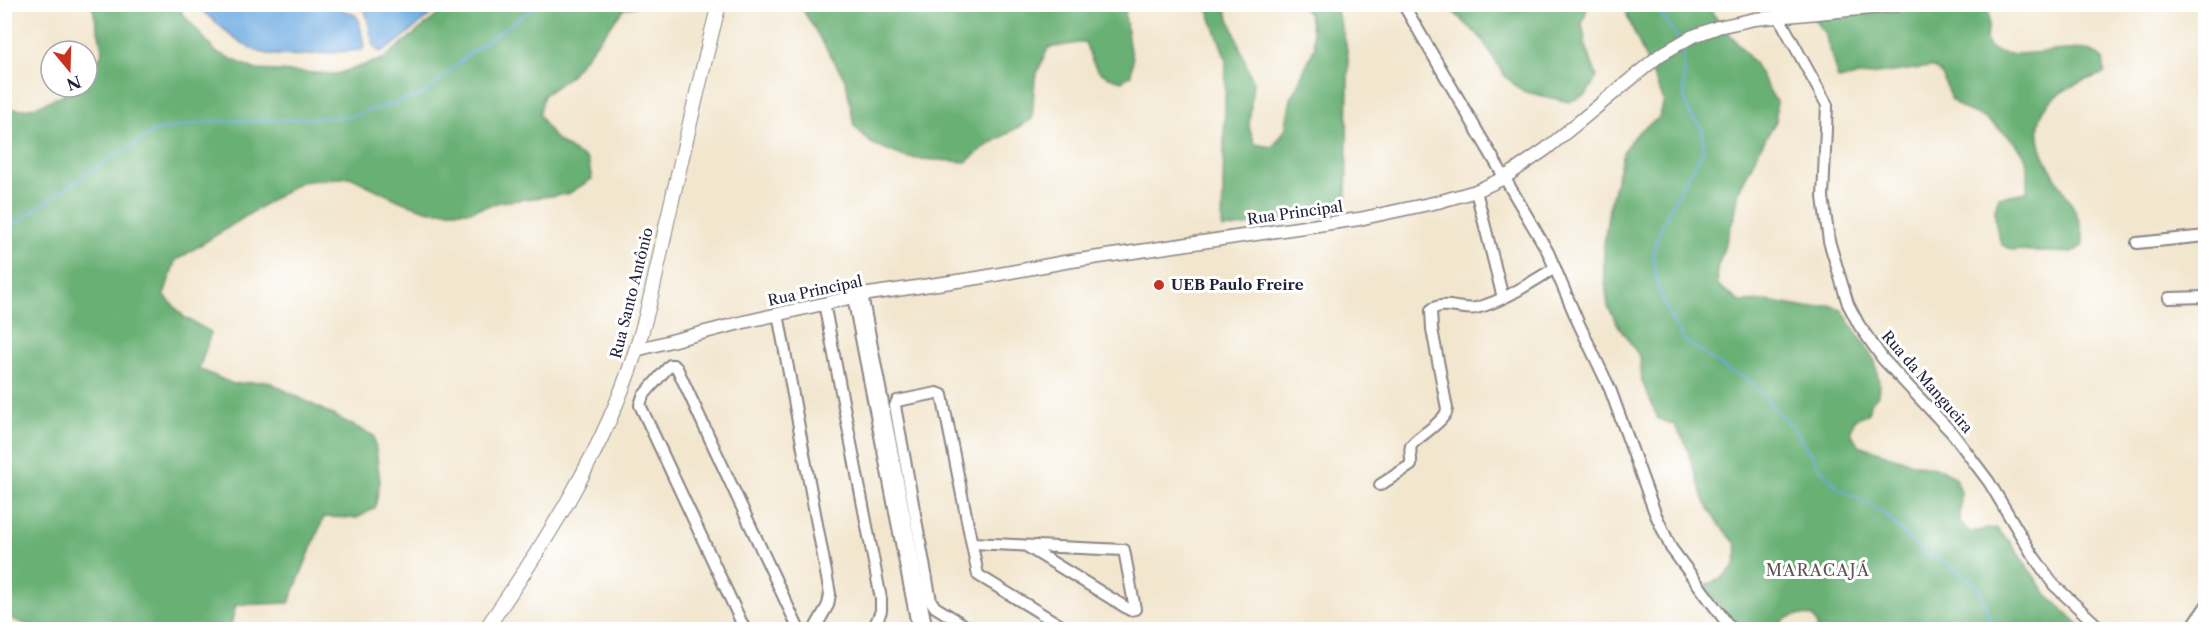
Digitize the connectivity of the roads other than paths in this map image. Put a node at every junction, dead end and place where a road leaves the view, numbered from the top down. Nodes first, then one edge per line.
1 (719, 4) edge
2 (1404, 4) edge
3 (1912, 4) edge
4 (1780, 19) junction
5 (1504, 178) junction
6 (1476, 190) junction
7 (2205, 236) edge
8 (2137, 243) dead end
9 (1555, 268) junction
10 (857, 296) junction
11 (2205, 297) edge
12 (1503, 298) junction
13 (2169, 298) dead end
14 (824, 303) junction
15 (778, 314) junction
16 (636, 350) junction
17 (1380, 484) dead end
18 (972, 543) junction
19 (1026, 546) junction
20 (2205, 606) edge
21 (954, 619) junction
22 (873, 629) edge
23 (485, 630) edge
24 (745, 630) edge
25 (799, 630) edge
26 (814, 630) edge
27 (918, 630) edge
28 (927, 630) edge
29 (947, 630) edge
30 (972, 630) edge
31 (1068, 630) edge
32 (1732, 630) edge
33 (2102, 630) edge
34 (2190, 630) edge

1 - 16 main road, Rua Santo Antônio
2 - 5 street
3 - 4 street, Rua Principal
4 - 5 street, Rua Principal
4 - 33 street, Rua da Mangueira
5 - 6 street, Rua Principal
5 - 9 street
6 - 10 street, Rua Principal
6 - 12 street
7 - 8 street
9 - 12 street
9 - 32 street
10 - 14 street, Rua Principal
10 - 27 street
10 - 28 street
11 - 13 street
12 - 17 street
14 - 15 street, Rua Principal
14 - 22 street
15 - 16 street, Rua Principal
15 - 26 street
16 - 23 main road, Rua Santo Antônio
18 - 19 street
18 - 21 street
18 - 31 street
19 - 19 street
20 - 34 street
21 - 29 street
21 - 30 street
24 - 25 street

